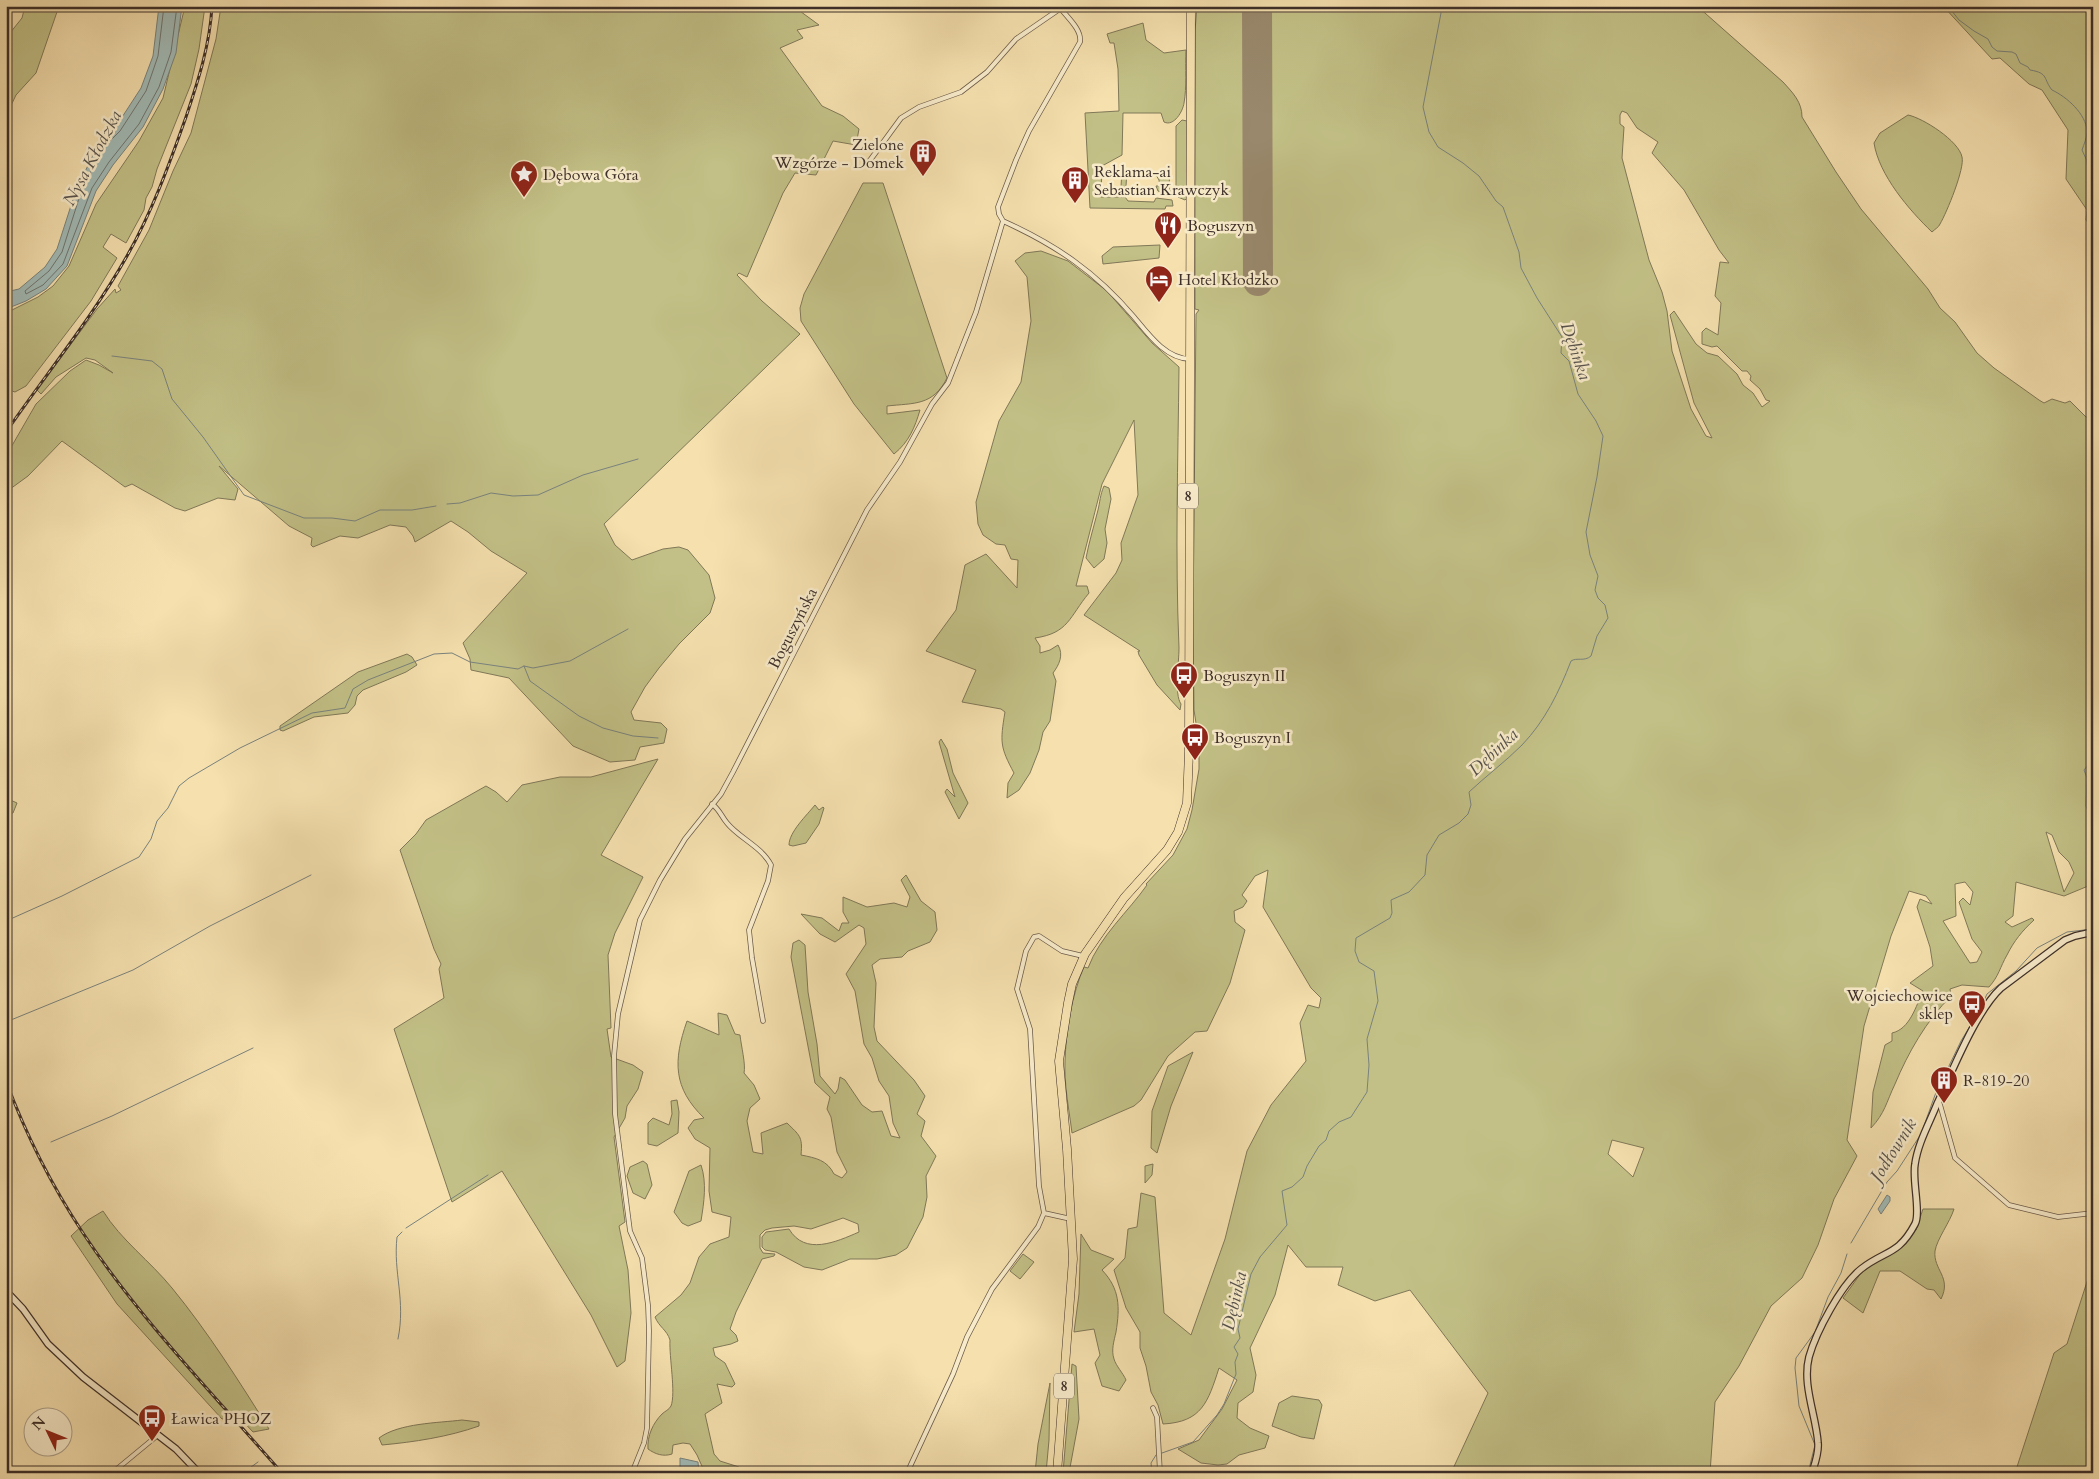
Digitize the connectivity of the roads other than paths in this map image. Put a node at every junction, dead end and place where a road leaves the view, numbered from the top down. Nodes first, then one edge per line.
1 (1191, 6) edge
2 (1062, 8) edge
3 (868, 163) dead end
4 (1003, 221) junction
5 (1190, 359) junction
6 (712, 804) junction
7 (2093, 932) edge
8 (1083, 956) junction
9 (763, 1021) dead end
10 (1939, 1101) junction
11 (1044, 1213) junction
12 (2093, 1213) edge
13 (1071, 1219) junction
14 (6, 1291) edge
15 (1153, 1408) dead end
16 (158, 1435) junction
17 (112, 1473) edge
18 (199, 1473) edge
19 (632, 1473) edge
20 (907, 1473) edge
21 (1057, 1473) edge
22 (1160, 1473) edge
23 (1812, 1473) edge

1 - 5 highway, 8
2 - 3 street
2 - 4 street, Boguszyńska
4 - 5 street
4 - 6 street, Boguszyńska
5 - 8 highway, 8
6 - 9 street
6 - 19 street, Boguszyńska
7 - 10 street
8 - 11 street
8 - 13 highway, 8
10 - 12 street
10 - 23 street
11 - 13 street
11 - 20 street
13 - 21 highway, 8
14 - 16 street
15 - 22 street
16 - 17 street
16 - 18 street

